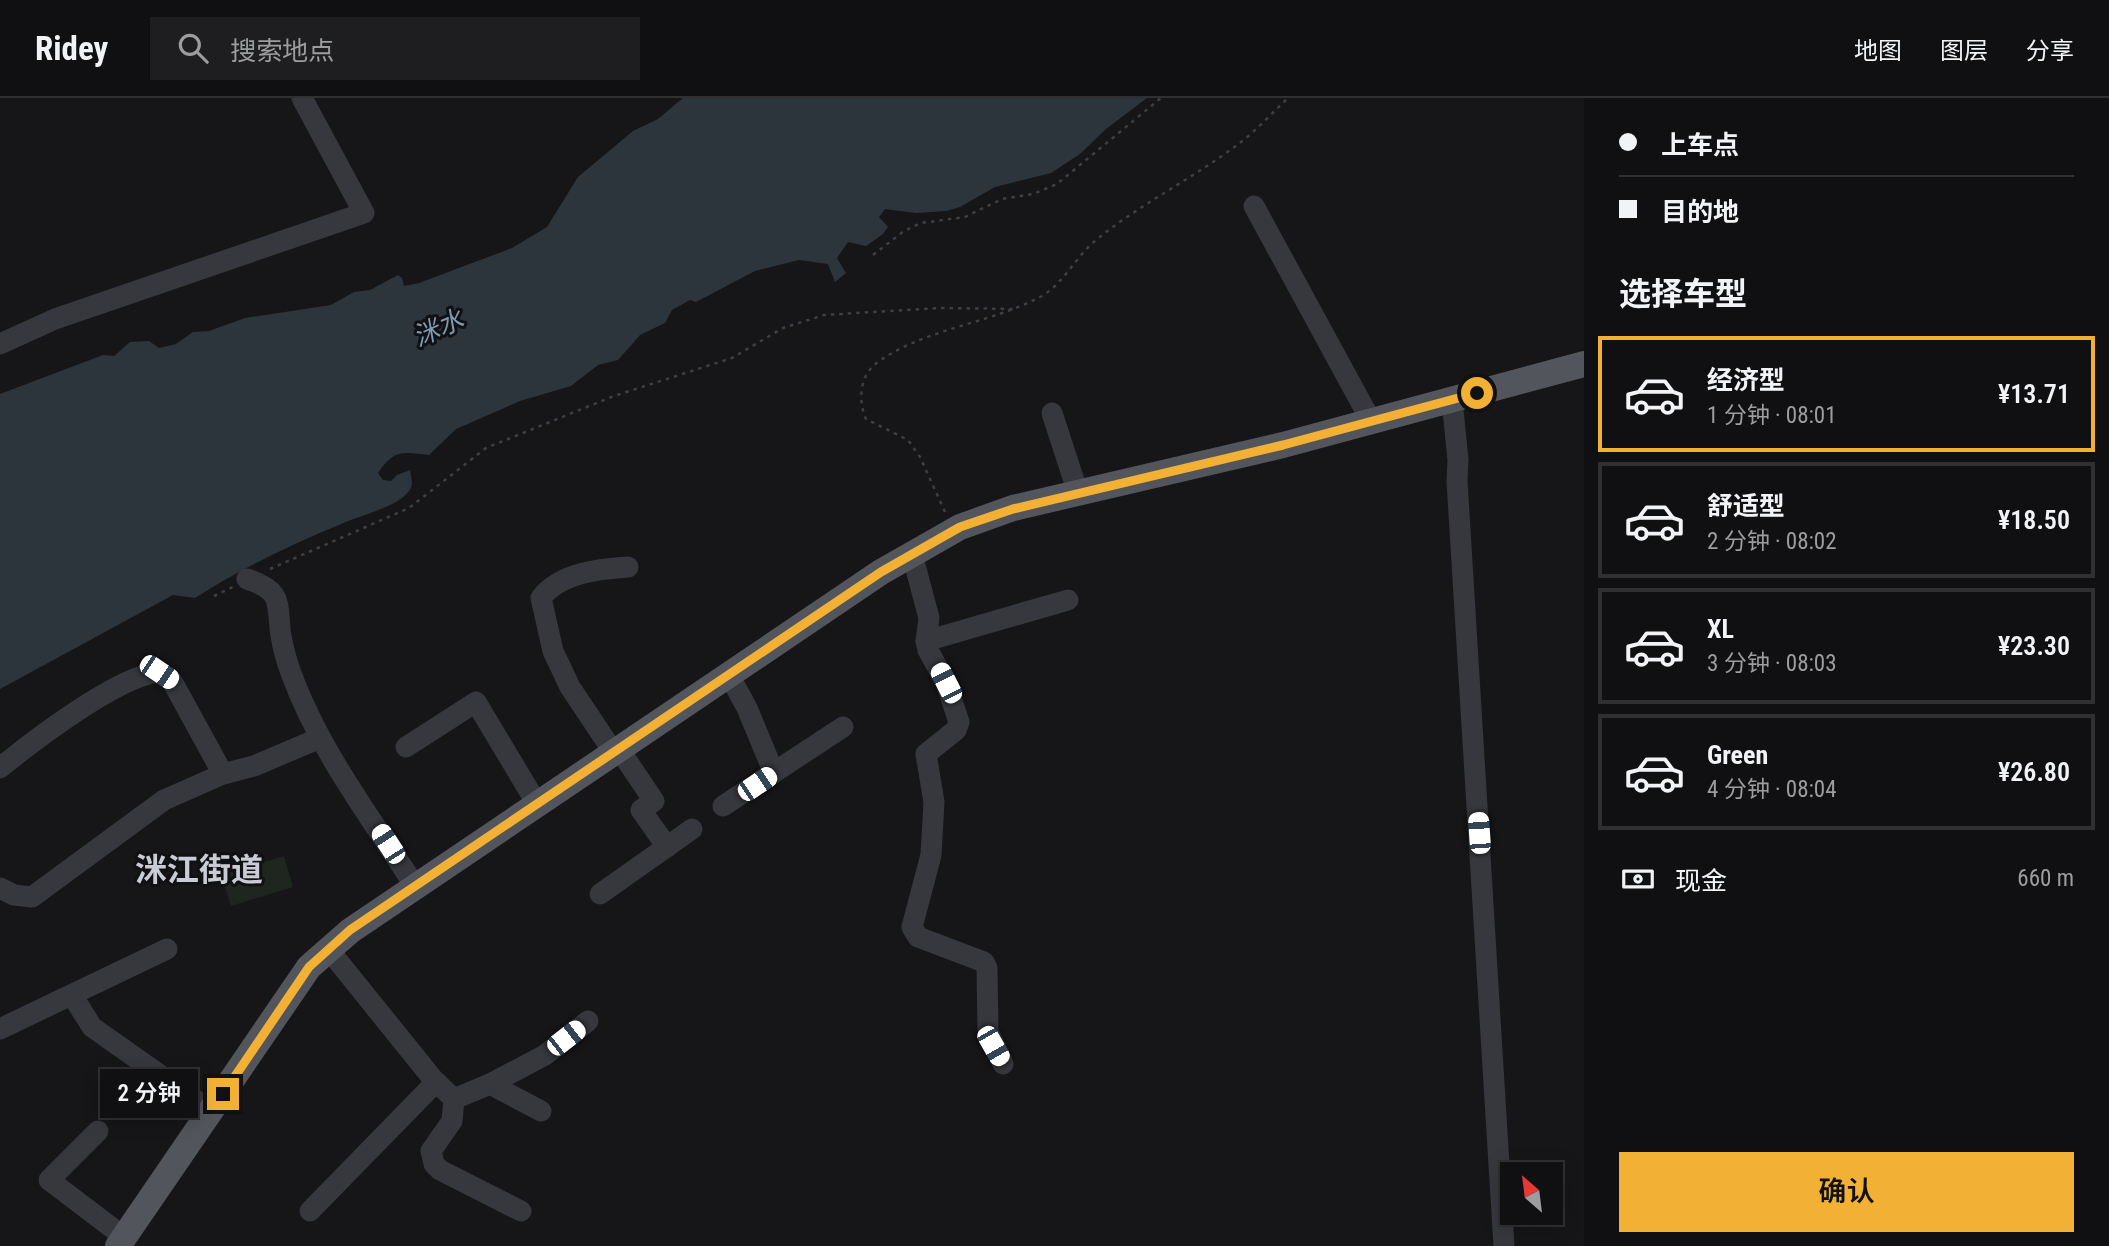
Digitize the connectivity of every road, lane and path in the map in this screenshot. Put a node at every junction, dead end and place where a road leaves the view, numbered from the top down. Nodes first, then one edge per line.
1 (302, 98) edge
2 (1161, 98) edge
3 (1288, 98) edge
4 (1254, 206) dead end
5 (873, 256) dead end
6 (1017, 309) junction
7 (0, 344) edge
8 (1584, 364) edge
9 (1452, 400) junction
10 (1052, 413) dead end
11 (1371, 421) junction
12 (1079, 493) junction
13 (953, 531) junction
14 (912, 554) junction
15 (628, 567) dead end
16 (247, 579) junction
17 (214, 596) dead end
18 (1068, 600) dead end
19 (926, 641) junction
20 (729, 675) junction
21 (843, 727) dead end
22 (320, 738) junction
23 (406, 747) dead end
24 (616, 751) junction
25 (0, 768) edge
26 (774, 773) junction
27 (223, 774) junction
28 (537, 804) junction
29 (723, 806) dead end
30 (692, 830) dead end
31 (667, 847) junction
32 (415, 886) junction
33 (0, 888) edge
34 (600, 894) dead end
35 (167, 949) dead end
36 (329, 950) junction
37 (72, 995) junction
38 (588, 1021) dead end
39 (0, 1029) edge
40 (1003, 1065) dead end
41 (436, 1082) junction
42 (490, 1084) junction
43 (454, 1099) junction
44 (211, 1111) junction
45 (541, 1111) dead end
46 (98, 1131) dead end
47 (310, 1211) dead end
48 (521, 1211) dead end
49 (121, 1241) edge
50 (1504, 1246) edge

1 - 7 street
2 - 5 path
3 - 6 path
4 - 11 street
6 - 13 path
6 - 16 path
8 - 9 main road
9 - 11 main road
9 - 50 street
10 - 12 street
11 - 12 main road
12 - 13 main road
13 - 14 main road
14 - 19 street
14 - 20 main road
15 - 24 street
16 - 17 path
16 - 22 street
18 - 19 street
19 - 40 street
20 - 24 main road
20 - 26 street
21 - 26 street
22 - 27 street
22 - 32 street
23 - 28 street
24 - 28 main road
24 - 31 street
25 - 27 street
26 - 29 street
27 - 33 street
28 - 32 main road
30 - 31 street
31 - 34 street
32 - 36 main road
35 - 37 street
36 - 41 street
36 - 44 main road
37 - 39 street
37 - 44 street
38 - 42 street
41 - 43 street
41 - 47 street
42 - 43 street
42 - 45 street
43 - 48 street
44 - 49 main road
46 - 49 street

